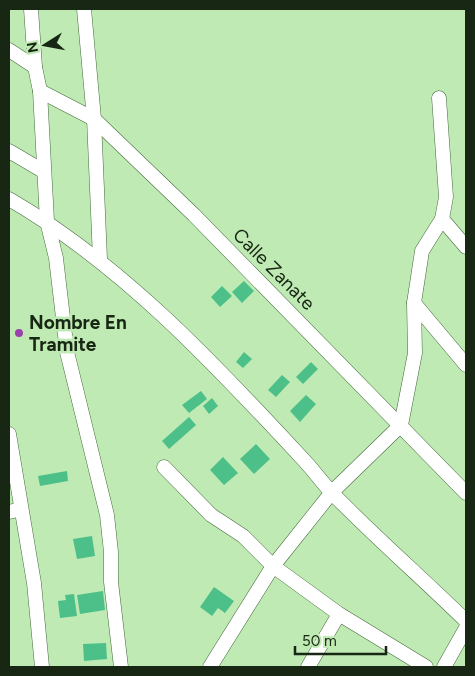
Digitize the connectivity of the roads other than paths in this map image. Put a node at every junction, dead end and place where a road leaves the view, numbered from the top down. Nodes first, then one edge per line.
1 (31, 9) edge
2 (84, 9) edge
3 (9, 50) edge
4 (35, 68) junction
5 (40, 91) junction
6 (439, 98) dead end
7 (94, 118) junction
8 (9, 151) edge
9 (43, 171) junction
10 (9, 199) edge
11 (442, 219) junction
12 (47, 221) junction
13 (466, 247) edge
14 (100, 259) junction
15 (414, 303) junction
16 (466, 365) edge
17 (401, 425) junction
18 (9, 434) edge
19 (164, 467) dead end
20 (332, 492) junction
21 (466, 493) edge
22 (15, 510) edge
23 (273, 566) junction
24 (339, 614) junction
25 (466, 621) edge
26 (466, 628) edge
27 (42, 667) edge
28 (121, 667) edge
29 (210, 667) edge
30 (308, 667) edge
31 (426, 667) edge
32 (444, 667) edge

1 - 4 street
2 - 7 street
3 - 4 street
4 - 5 street
5 - 7 street, Calle Zanate
5 - 9 street
6 - 11 street
7 - 14 street
7 - 17 street, Calle Zanate
8 - 9 street
9 - 12 street
10 - 12 street
11 - 13 street
11 - 15 street
12 - 14 street
12 - 28 street
14 - 20 street
15 - 16 street
15 - 17 street
17 - 20 street
17 - 21 street, Calle Zanate
18 - 22 street
19 - 23 street
20 - 23 street
20 - 25 street
22 - 27 street
23 - 24 street
23 - 29 street
24 - 30 street
24 - 31 street
26 - 32 street

